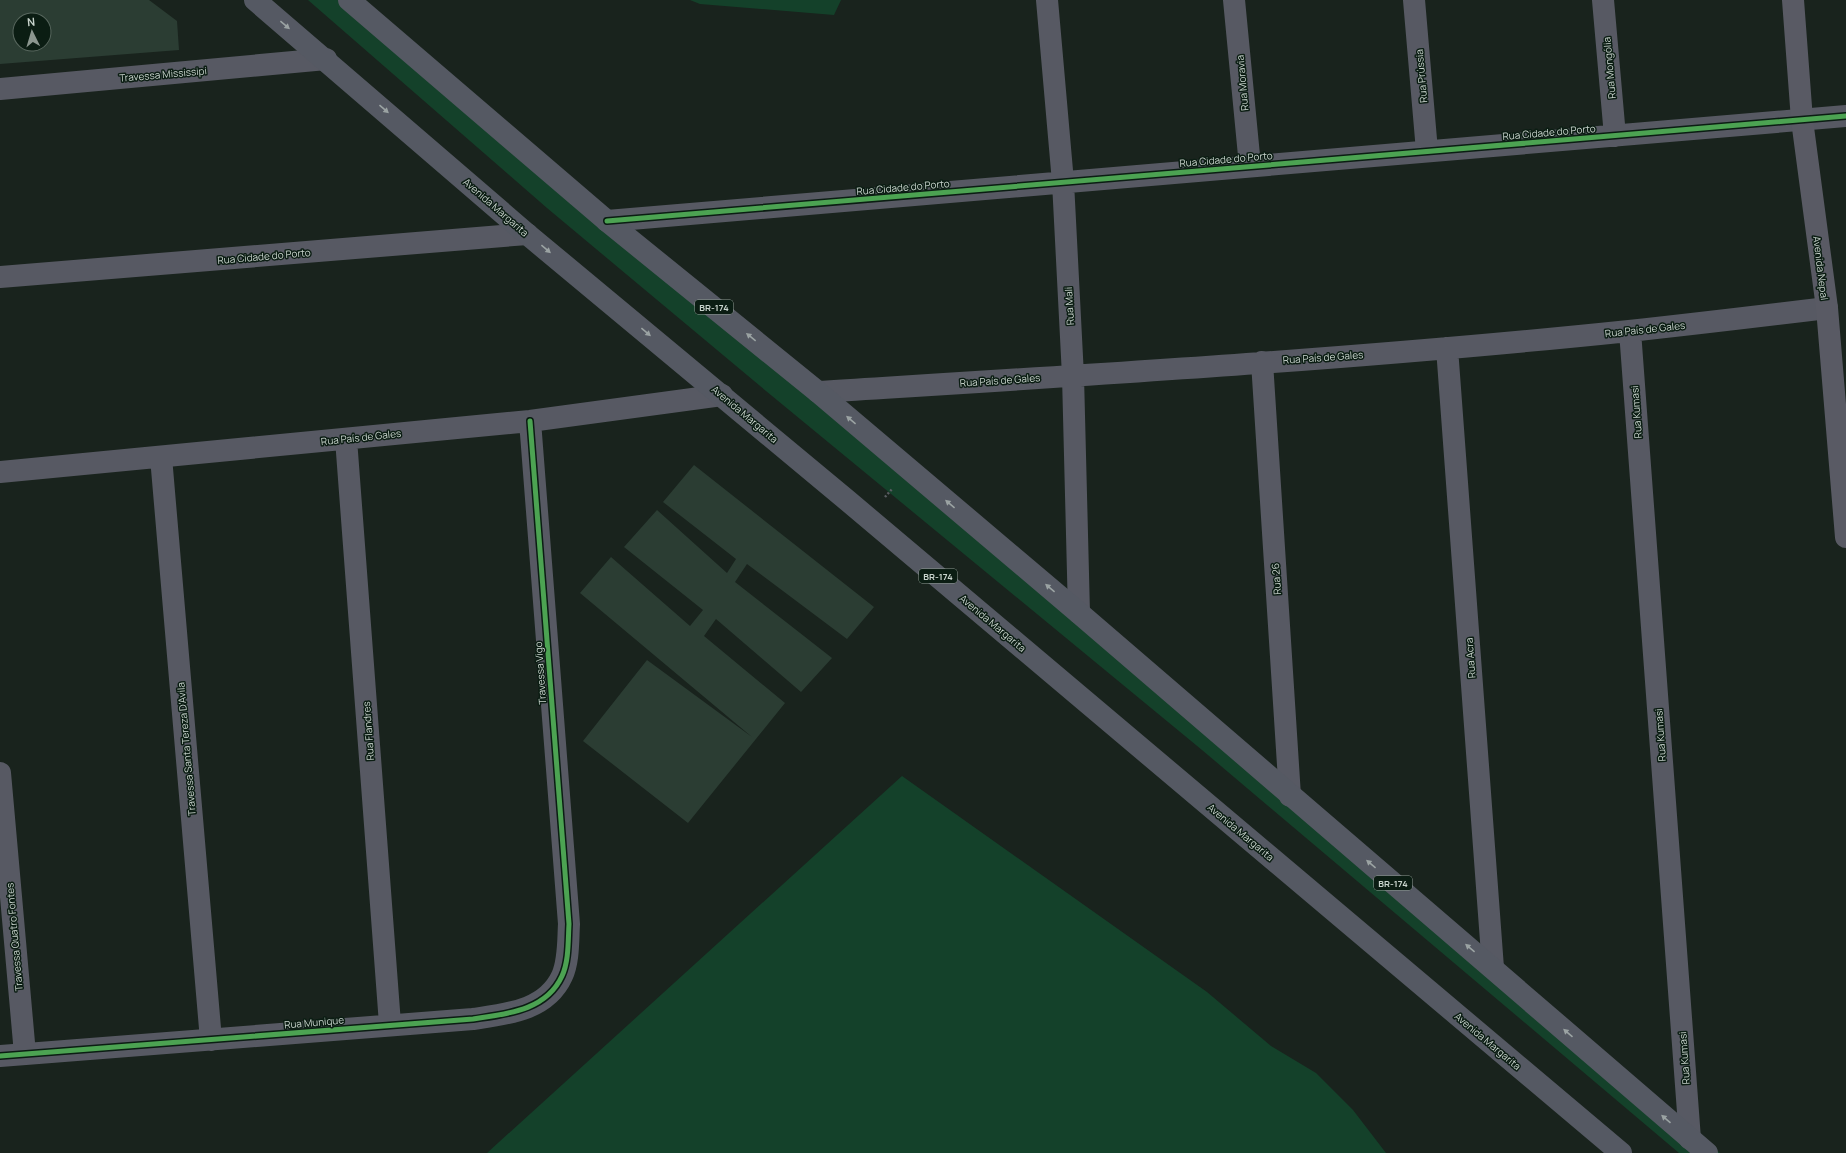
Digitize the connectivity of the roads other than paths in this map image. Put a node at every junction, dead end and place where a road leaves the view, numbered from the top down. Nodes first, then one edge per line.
1 (255, 0) edge
2 (349, 0) edge
3 (1047, 0) edge
4 (1234, 0) edge
5 (1414, 0) edge
6 (1603, 0) edge
7 (1793, 0) edge
8 (326, 60) junction
9 (0, 89) edge
10 (1846, 116) edge
11 (1802, 120) junction
12 (1615, 136) junction
13 (1427, 151) junction
14 (1250, 166) junction
15 (1063, 182) junction
16 (607, 221) junction
17 (527, 234) junction
18 (0, 278) edge
19 (1826, 308) junction
20 (1630, 331) junction
21 (1447, 348) junction
22 (1262, 362) junction
23 (1073, 376) junction
24 (818, 392) junction
25 (722, 395) junction
26 (530, 421) junction
27 (346, 439) junction
28 (161, 458) junction
29 (0, 472) edge
30 (1846, 537) edge
31 (1079, 613) junction
32 (0, 773) edge
33 (1290, 796) junction
34 (569, 924) joint
35 (1493, 968) junction
36 (390, 1024) junction
37 (211, 1040) junction
38 (25, 1054) junction
39 (0, 1056) edge
40 (1690, 1139) junction
41 (1621, 1153) edge
42 (1707, 1153) edge

1 -> 8 main road, Avenida Margarita / BR-174
2 - 16 main road, BR-174
3 - 15 street, Rua Mali
4 - 14 street, Rua Moravia
5 - 13 street, Rua Prússia
6 - 12 street, Rua Mongólia
7 - 11 street, Avenida Nepal
8 - 9 street, Travessa Mississipi
8 -> 17 main road, Avenida Margarita / BR-174
10 - 11 street, Rua Cidade do Porto
11 - 12 street, Rua Cidade do Porto
11 - 19 street, Avenida Nepal
12 - 13 street, Rua Cidade do Porto
13 - 14 street, Rua Cidade do Porto
14 - 15 street, Rua Cidade do Porto
15 - 16 street, Rua Cidade do Porto
15 - 23 street, Rua Mali
24 -> 16 main road, BR-174
17 - 18 street, Rua Cidade do Porto
17 -> 25 main road, Avenida Margarita / BR-174
19 - 20 street, Rua País de Gales
19 - 30 street, Avenida Nepal
20 - 21 street, Rua País de Gales
20 - 40 street, Rua Kumasi
21 - 22 street, Rua País de Gales
21 - 35 street, Rua Acra
22 - 23 street, Rua País de Gales
22 - 33 street, Rua 26
23 - 24 street, Rua País de Gales
23 - 31 street, Rua Mali
31 -> 24 main road, BR-174
25 - 26 street, Rua País de Gales
25 - 41 main road, Avenida Margarita / BR-174
26 - 27 street, Rua País de Gales
26 - 34 street, Travessa Vigo
27 - 28 street, Rua País de Gales
27 - 36 street, Rua Flandres
28 - 29 street, Rua País de Gales
28 - 37 street, Travessa Santa Tereza D'Avila
31 - 33 main road, BR-174
32 - 38 street, Travessa Quatro Fontes
35 -> 33 main road, BR-174
34 - 36 street, Rua Munique
40 -> 35 main road, BR-174
36 - 37 street, Rua Munique
37 - 38 street, Rua Munique
38 - 39 street, Rua Munique
40 - 42 main road, BR-174

